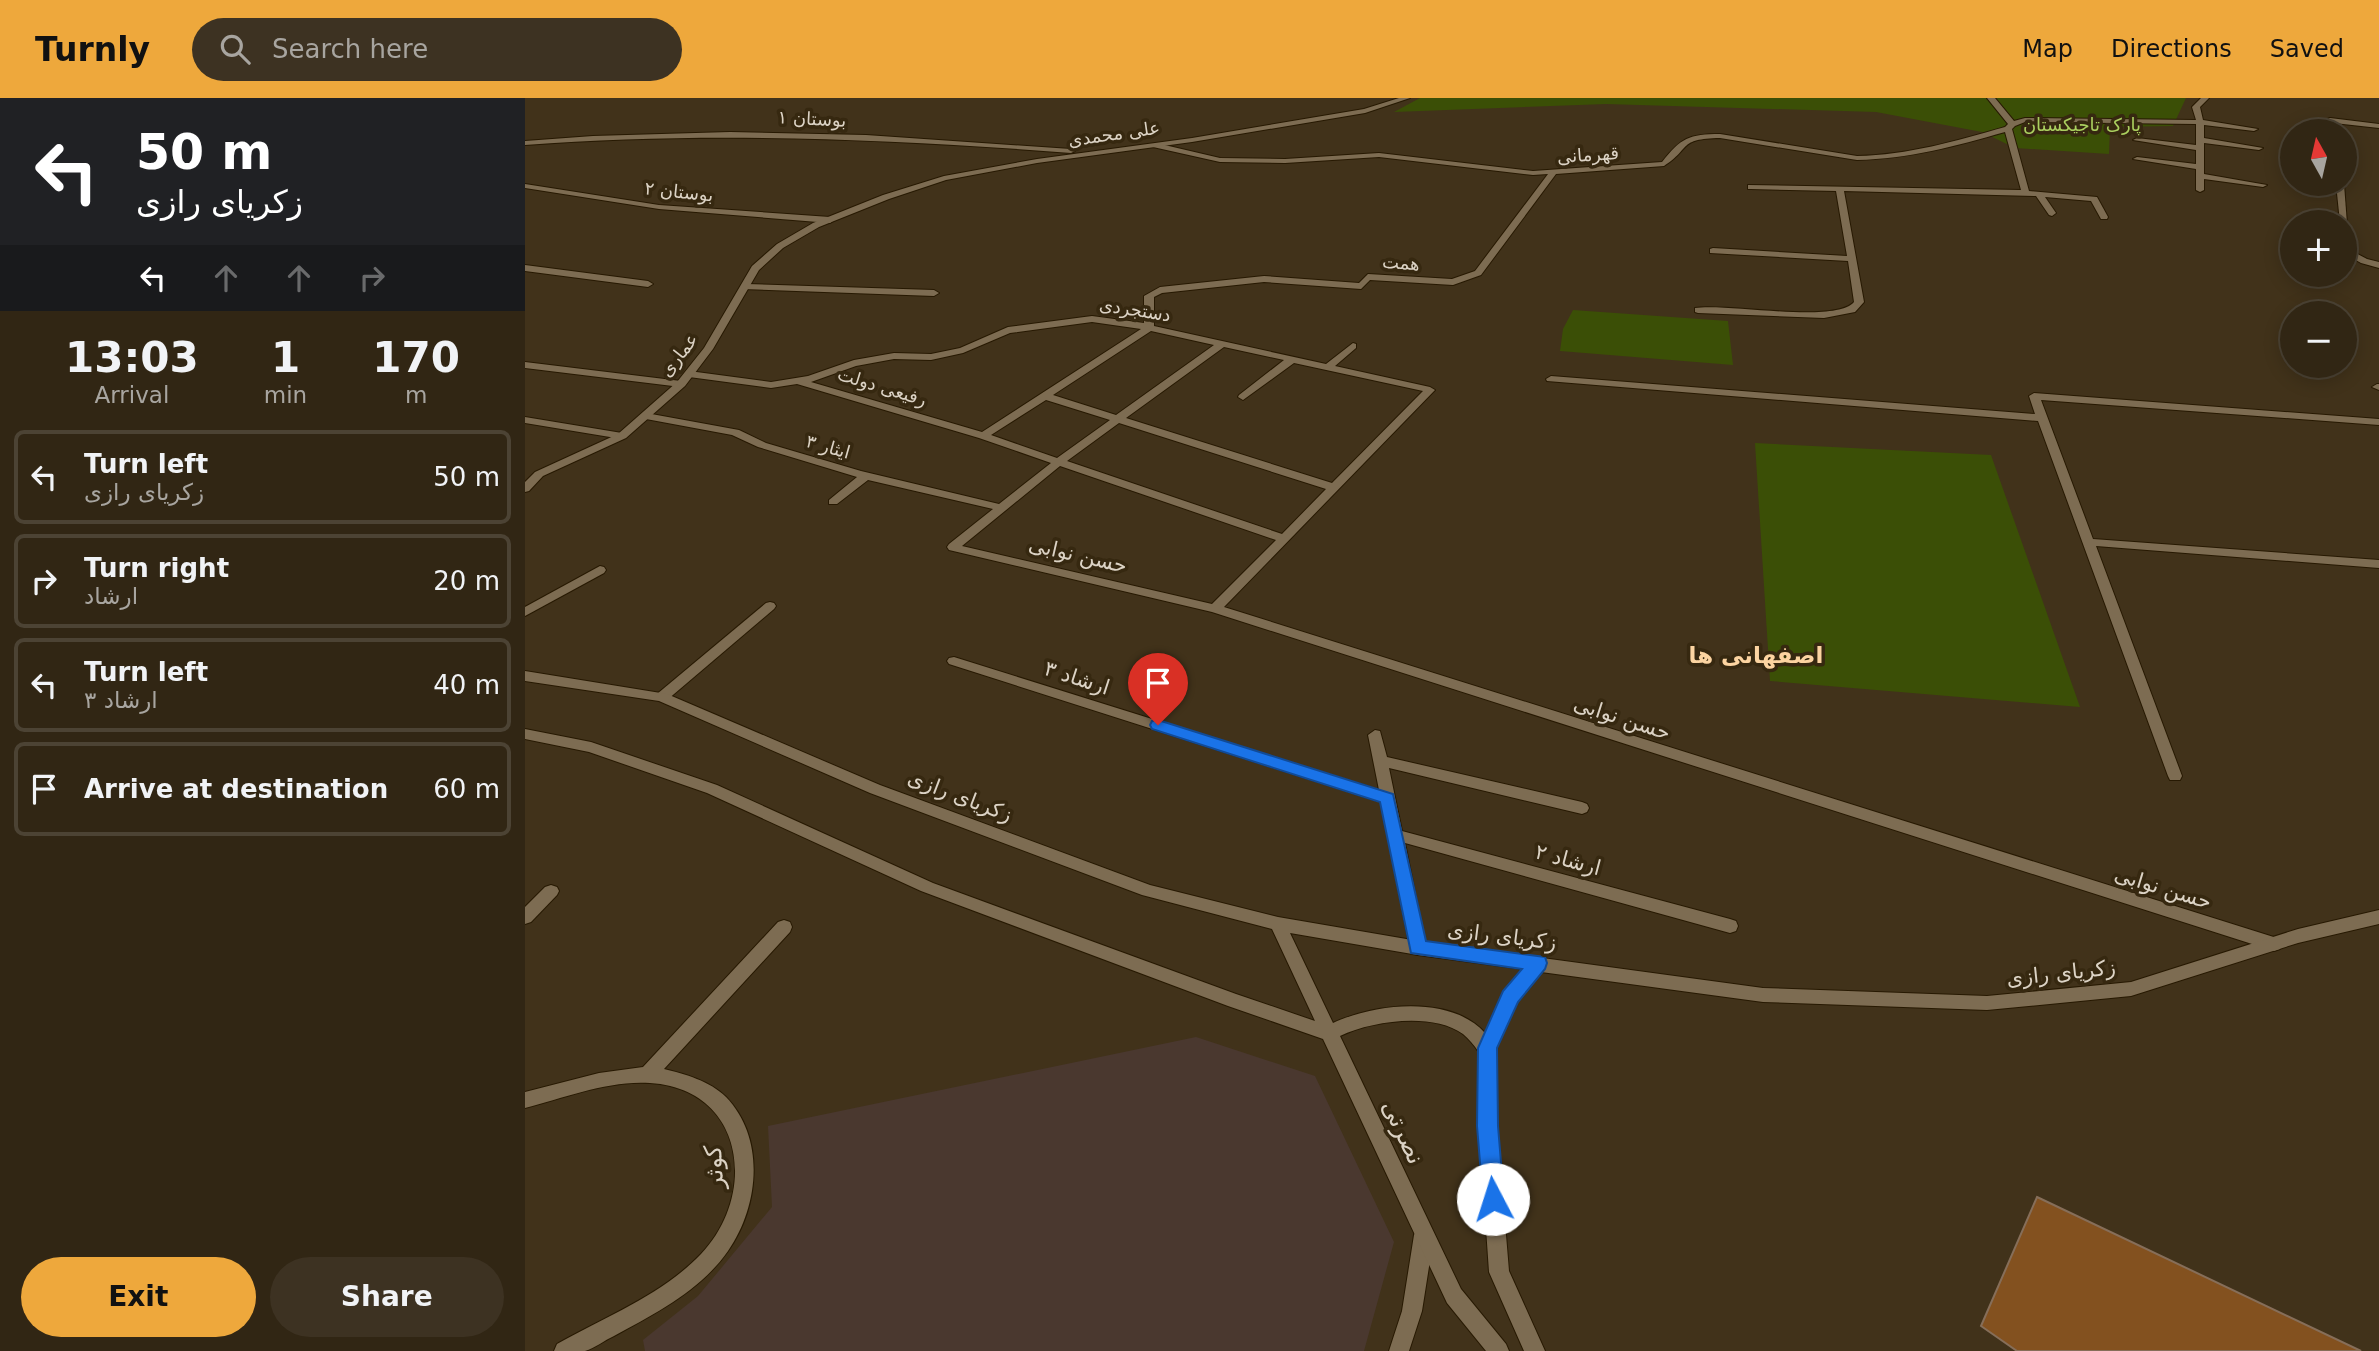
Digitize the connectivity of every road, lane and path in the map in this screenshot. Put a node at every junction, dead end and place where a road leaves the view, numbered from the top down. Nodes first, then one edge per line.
1 (1406, 98) edge
2 (1991, 98) edge
3 (2205, 98) edge
4 (2200, 122) junction
5 (2357, 123) edge
6 (2379, 125) edge
7 (2010, 127) junction
8 (2254, 130) dead end
9 (2137, 140) dead end
10 (525, 143) edge
11 (2200, 144) junction
12 (1156, 145) junction
13 (2259, 148) dead end
14 (1097, 153) junction
15 (2137, 159) dead end
16 (2200, 172) junction
17 (1552, 174) junction
18 (2263, 185) dead end
19 (525, 186) edge
20 (1751, 187) dead end
21 (1840, 190) junction
22 (2200, 190) dead end
23 (2026, 192) junction
24 (2039, 195) junction
25 (2052, 213) dead end
26 (2104, 217) dead end
27 (830, 220) junction
28 (1713, 251) dead end
29 (2357, 257) edge
30 (1851, 259) junction
31 (2379, 265) edge
32 (525, 268) edge
33 (648, 284) dead end
34 (746, 286) junction
35 (934, 293) dead end
36 (1698, 310) dead end
37 (1149, 328) junction
38 (1222, 344) junction
39 (1353, 346) dead end
40 (1292, 359) junction
41 (525, 365) edge
42 (1328, 367) junction
43 (689, 374) junction
44 (1551, 379) dead end
45 (796, 381) junction
46 (681, 384) junction
47 (1044, 396) junction
48 (1243, 397) dead end
49 (646, 416) junction
50 (2042, 418) junction
51 (525, 420) edge
52 (1116, 420) junction
53 (2379, 422) edge
54 (622, 436) junction
55 (982, 436) junction
56 (1060, 461) junction
57 (539, 474) junction
58 (866, 476) junction
59 (525, 477) edge
60 (1335, 488) junction
61 (525, 489) edge
62 (833, 502) dead end
63 (1002, 508) junction
64 (1284, 540) junction
65 (2088, 542) junction
66 (2379, 564) edge
67 (600, 570) dead end
68 (770, 606) dead end
69 (1215, 609) junction
70 (525, 612) edge
71 (954, 661) dead end
72 (525, 676) edge
73 (662, 697) junction
74 (525, 734) edge
75 (1375, 736) dead end
76 (1380, 761) junction
77 (2175, 776) dead end
78 (1387, 798) junction
79 (1582, 808) dead end
80 (1395, 835) junction
81 (551, 891) dead end
82 (525, 916) edge
83 (2379, 916) edge
84 (1278, 924) junction
85 (1730, 926) dead end
86 (784, 927) dead end
87 (2274, 944) junction
88 (1418, 948) junction
89 (1538, 963) junction
90 (1329, 1033) junction
91 (1487, 1048) junction
92 (646, 1075) junction
93 (525, 1100) edge
94 (1424, 1235) junction
95 (564, 1351) edge
96 (1399, 1351) edge
97 (1499, 1351) edge
98 (1535, 1351) edge

1 - 12 street, علی محمدی
2 - 7 street
3 - 4 street
4 - 7 street, قهرمانی
4 - 8 street, قهرمانی
4 - 11 street
5 - 6 street
7 - 17 street, قهرمانی
7 - 23 street
9 - 11 street
10 - 14 street, بوستان ۱
11 - 13 street
11 - 16 street
12 - 14 street, علی محمدی
12 - 17 street, قهرمانی
14 - 27 street, علی محمدی
15 - 16 street
16 - 18 street
16 - 22 street
17 - 37 street, همت
19 - 27 street, بوستان ۲
20 - 21 street
21 - 23 street
21 - 30 street
23 - 24 street
24 - 25 street
24 - 26 street
27 - 34 street, عماری
28 - 30 street
29 - 31 street
30 - 36 street
32 - 33 street
34 - 35 street
34 - 43 street, عماری
37 - 38 street, دستجردی
37 - 45 street, دستجردی
37 - 47 street
38 - 40 street, دستجردی
38 - 52 street
39 - 42 street
40 - 42 street, دستجردی
40 - 48 street
41 - 46 street
42 - 60 street, دستجردی
43 - 45 street, رفیعی دولت
43 - 46 street, عماری
44 - 50 street
45 - 55 street, رفیعی دولت
46 - 49 street, عماری
47 - 52 street
47 - 55 street
49 - 54 street, عماری
49 - 58 street, ایثار ۳
50 - 53 street
50 - 65 street
51 - 54 street
52 - 56 street
52 - 60 street
54 - 57 street, عماری
55 - 56 street, رفیعی دولت
56 - 63 street
56 - 64 street, رفیعی دولت
57 - 59 street, عماری
57 - 61 street
58 - 62 street
58 - 63 street, ایثار ۳
60 - 64 street
63 - 69 street, حسن نوابی
64 - 69 street
65 - 66 street
65 - 77 street
67 - 70 street
68 - 73 street
69 - 87 street, حسن نوابی
71 - 78 street, ارشاد ۳
72 - 73 street, زکریای رازی
73 - 84 street, زکریای رازی
74 - 90 street
75 - 76 street
76 - 78 street
76 - 79 street
78 - 80 street
80 - 85 street, ارشاد ۲
80 - 88 street
81 - 82 street
83 - 87 street, زکریای رازی
84 - 88 street, زکریای رازی
84 - 90 street, نصرتی
86 - 92 street
87 - 89 street, زکریای رازی
88 - 89 street, زکریای رازی
89 - 91 street
90 - 91 street
90 - 94 street, نصرتی
91 - 98 street
92 - 93 street, کوثر
92 - 95 street, کوثر
94 - 96 street
94 - 97 street, نصرتی

